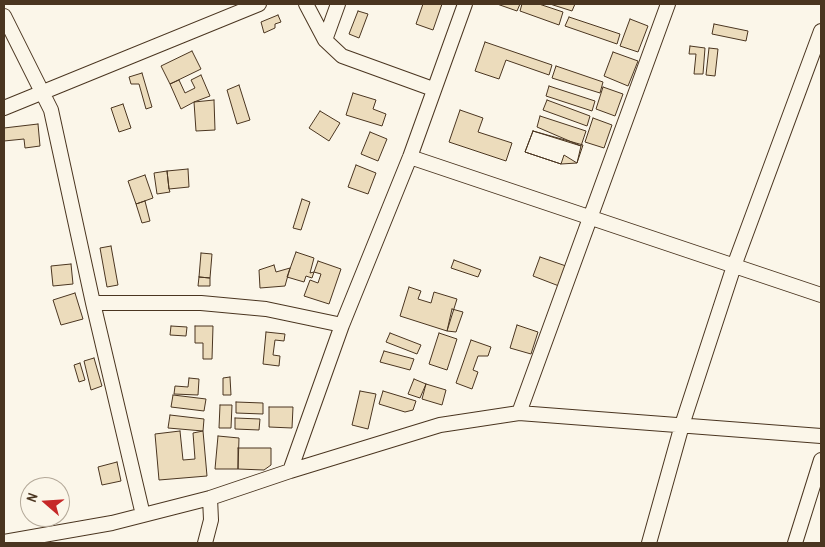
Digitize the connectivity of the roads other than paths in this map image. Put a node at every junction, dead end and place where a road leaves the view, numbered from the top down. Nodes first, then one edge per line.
1 (259, 4) edge
2 (306, 4) edge
3 (338, 4) edge
4 (465, 4) edge
5 (668, 4) edge
6 (4, 16) edge
7 (821, 32) edge
8 (325, 40) junction
9 (433, 89) junction
10 (42, 92) junction
11 (4, 108) edge
12 (410, 157) junction
13 (590, 218) junction
14 (734, 266) junction
15 (821, 295) edge
16 (93, 303) junction
17 (342, 325) junction
18 (519, 413) junction
19 (682, 425) junction
20 (821, 436) edge
21 (821, 460) edge
22 (290, 471) junction
23 (210, 498) junction
24 (143, 515) junction
25 (4, 542) edge
26 (205, 543) edge
27 (649, 543) edge
28 (794, 543) edge

1 - 10 street
2 - 8 street
3 - 8 street
4 - 9 street
5 - 13 street
6 - 10 street
7 - 14 street
8 - 9 street
9 - 12 street
10 - 11 street
10 - 16 street
12 - 13 street
12 - 17 street
13 - 14 street
13 - 18 street
14 - 15 street
14 - 19 street
16 - 17 street
16 - 24 street
17 - 22 street
18 - 19 street
18 - 22 street
19 - 20 street
19 - 27 street
21 - 28 street
22 - 23 street
23 - 24 street
23 - 26 street
24 - 25 street

